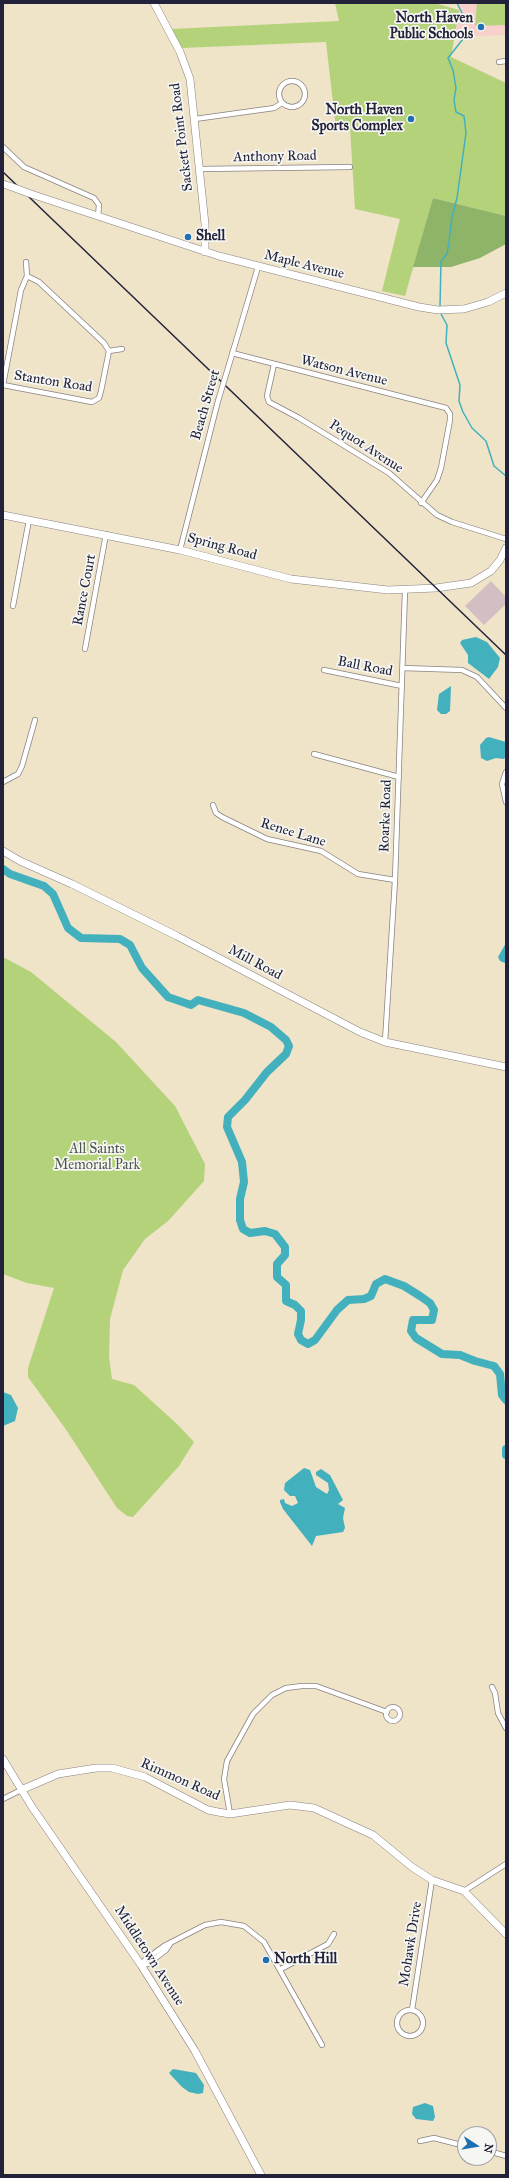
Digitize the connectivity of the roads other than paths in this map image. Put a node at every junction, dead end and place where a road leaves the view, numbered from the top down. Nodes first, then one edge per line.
1 (154, 3) edge
2 (506, 61) edge
3 (499, 62) dead end
4 (282, 103) junction
5 (195, 119) junction
6 (3, 147) edge
7 (350, 167) dead end
8 (199, 169) junction
9 (3, 184) edge
10 (98, 216) junction
11 (205, 252) junction
12 (26, 262) dead end
13 (258, 267) junction
14 (27, 276) junction
15 (506, 293) edge
16 (122, 349) dead end
17 (109, 351) junction
18 (232, 353) junction
19 (274, 364) junction
20 (3, 385) edge
21 (421, 503) junction
22 (3, 515) edge
23 (29, 520) junction
24 (106, 534) junction
25 (506, 539) edge
26 (506, 548) edge
27 (180, 550) junction
28 (405, 590) junction
29 (13, 606) dead end
30 (85, 649) dead end
31 (403, 668) junction
32 (324, 670) dead end
33 (402, 686) junction
34 (506, 708) edge
35 (35, 720) dead end
36 (314, 754) dead end
37 (506, 772) edge
38 (399, 777) junction
39 (3, 782) edge
40 (506, 802) edge
41 (213, 805) dead end
42 (3, 851) edge
43 (395, 880) junction
44 (385, 1042) junction
45 (506, 1067) edge
46 (492, 1687) dead end
47 (387, 1712) dead end
48 (506, 1728) edge
49 (3, 1759) edge
50 (21, 1790) junction
51 (3, 1799) edge
52 (230, 1814) junction
53 (506, 1864) edge
54 (432, 1880) junction
55 (464, 1891) junction
56 (334, 1934) dead end
57 (506, 1934) edge
58 (141, 1965) junction
59 (281, 1969) junction
60 (412, 2010) junction
61 (322, 2046) dead end
62 (420, 2141) dead end
63 (457, 2144) edge
64 (262, 2175) edge

1 - 5 street, Sackett Point Road
2 - 3 street
4 - 4 street
4 - 5 street
5 - 8 street, Sackett Point Road
6 - 10 street
7 - 8 street, Anthony Road
8 - 11 street, Sackett Point Road
9 - 10 street, Maple Avenue, bridge
10 - 11 street, Maple Avenue
11 - 13 street, Maple Avenue
12 - 14 street
13 - 15 street, Maple Avenue
13 - 18 street, Beach Street
14 - 17 street
14 - 20 street
16 - 17 street
17 - 20 street, Stanton Road
18 - 19 street, Watson Avenue
18 - 27 street, Beach Street, bridge
19 - 21 street, Pequot Avenue
19 - 21 street, Watson Avenue
21 - 25 street, Pequot Avenue
22 - 23 street, Spring Road
23 - 24 street, Spring Road
23 - 29 street
24 - 27 street, Spring Road
24 - 30 street, Rance Court
26 - 28 street, Spring Road
27 - 28 street, Spring Road
28 - 31 street, Roarke Road
31 - 33 street, Roarke Road
31 - 34 street
32 - 33 street, Ball Road
33 - 38 street, Roarke Road
35 - 39 street
36 - 38 street
37 - 40 street
38 - 43 street, Roarke Road
41 - 43 street, Renee Lane
42 - 44 street, Mill Road
43 - 44 street, Roarke Road
44 - 45 street, Mill Road
46 - 48 street
47 - 52 street
49 - 50 street, Middletown Avenue
50 - 51 street
50 - 52 street, Rimmon Road
50 - 58 street, Middletown Avenue
52 - 54 street, Rimmon Road
53 - 55 street
54 - 55 street, Rimmon Road
54 - 60 street, Mohawk Drive
55 - 57 street, Rimmon Road
56 - 59 street
58 - 59 street
58 - 64 street, Middletown Avenue
59 - 61 street
60 - 60 street
62 - 63 street

